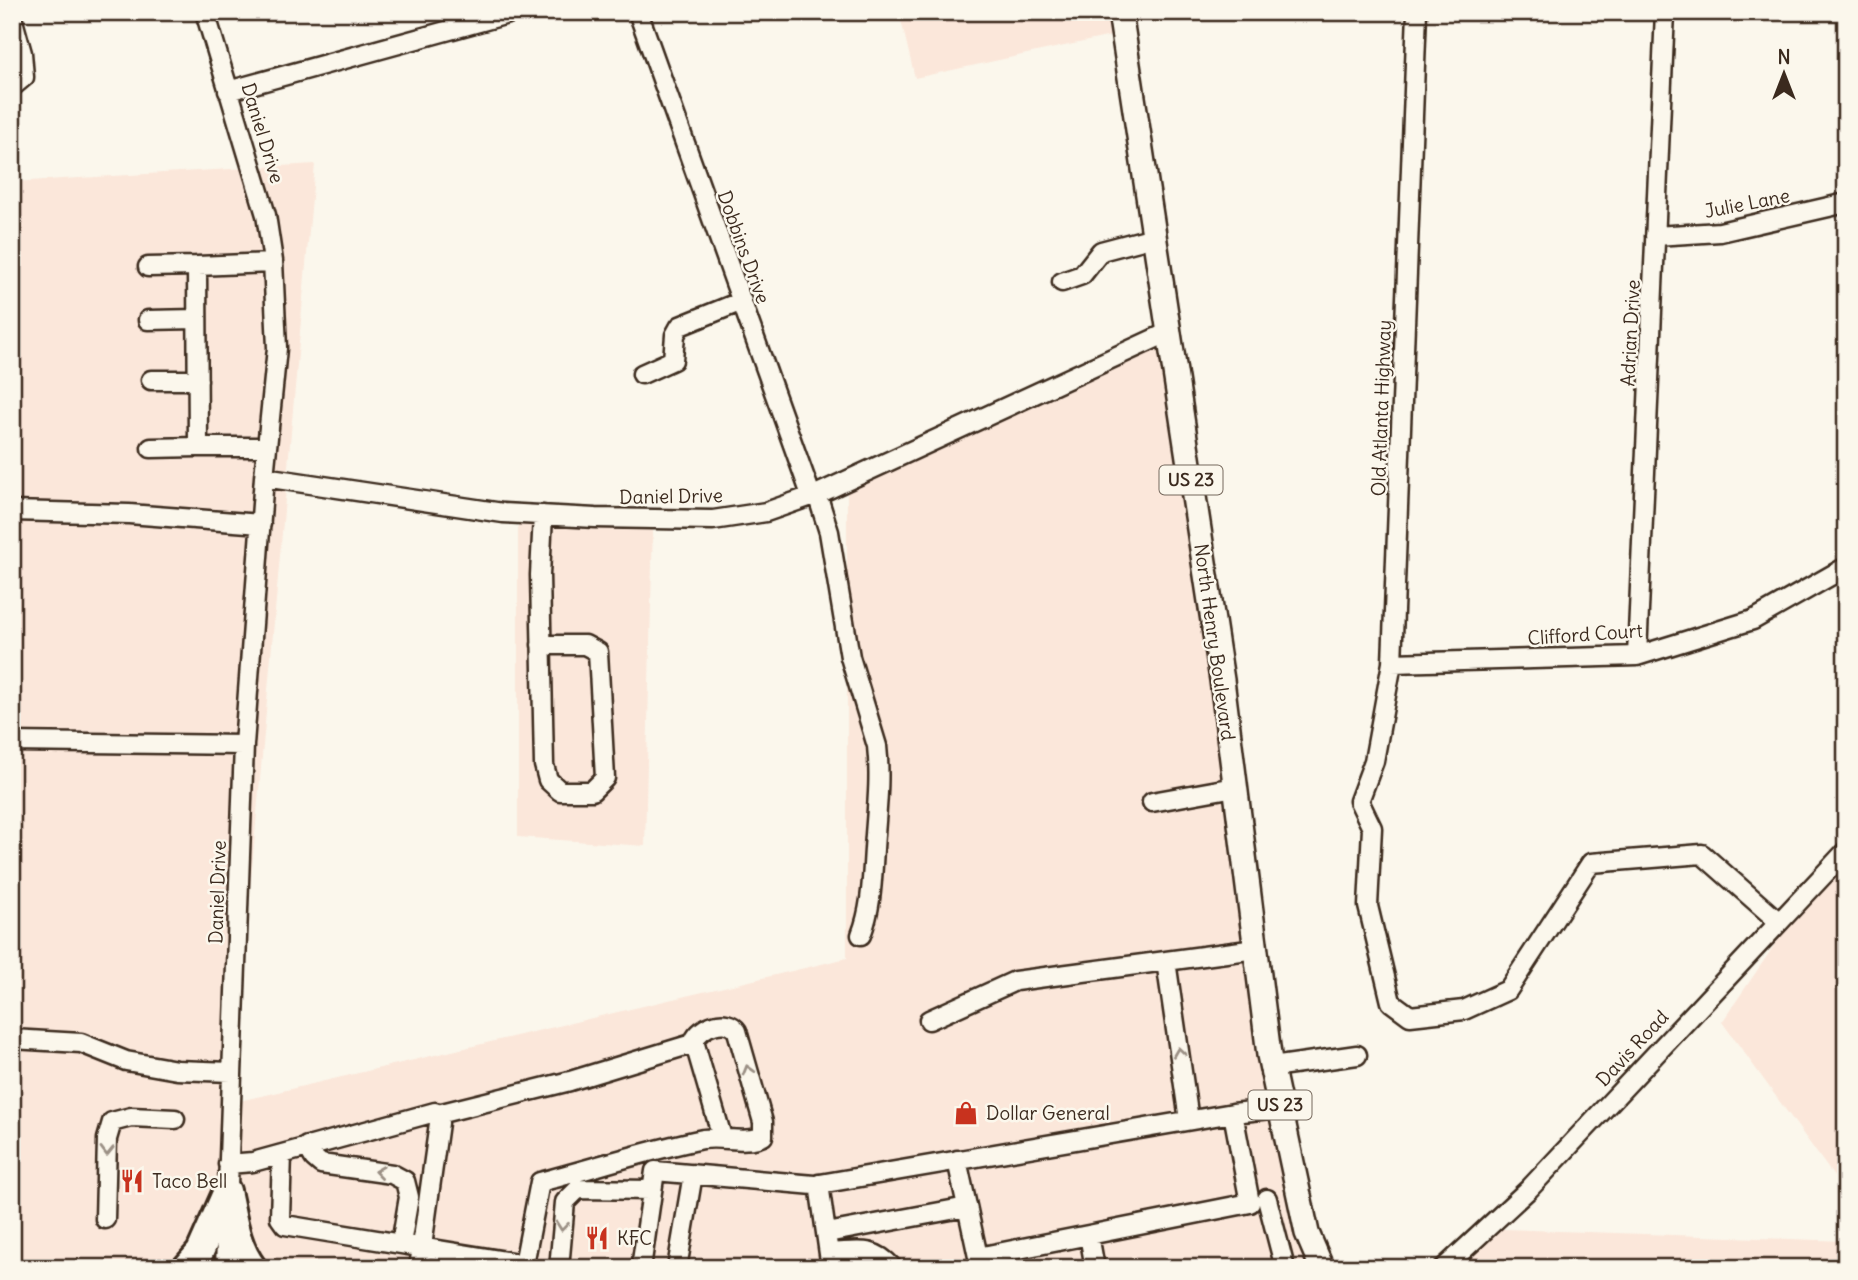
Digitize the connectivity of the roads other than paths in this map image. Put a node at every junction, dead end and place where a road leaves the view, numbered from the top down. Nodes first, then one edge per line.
1 (205, 12) edge
2 (515, 12) edge
3 (638, 12) edge
4 (1120, 12) edge
5 (1417, 12) edge
6 (1665, 12) edge
7 (12, 17) edge
8 (12, 88) edge
9 (228, 91) junction
10 (1846, 203) edge
11 (1655, 236) junction
12 (1154, 237) junction
13 (273, 263) junction
14 (197, 266) junction
15 (148, 267) dead end
16 (1062, 282) dead end
17 (742, 301) junction
18 (197, 319) junction
19 (148, 320) dead end
20 (1169, 332) junction
21 (642, 374) dead end
22 (151, 380) dead end
23 (198, 380) junction
24 (198, 447) junction
25 (267, 447) junction
26 (151, 448) dead end
27 (264, 477) junction
28 (814, 495) junction
29 (12, 511) edge
30 (543, 515) junction
31 (261, 524) junction
32 (1846, 567) edge
33 (541, 645) junction
34 (1637, 656) junction
35 (1392, 663) junction
36 (12, 742) edge
37 (244, 746) junction
38 (1235, 787) junction
39 (1152, 802) dead end
40 (1846, 851) edge
41 (1779, 922) junction
42 (861, 934) dead end
43 (1256, 949) junction
44 (1166, 961) junction
45 (929, 1020) dead end
46 (12, 1039) edge
47 (695, 1044) junction
48 (1357, 1055) dead end
49 (1272, 1067) junction
50 (230, 1072) junction
51 (1281, 1108) junction
52 (1233, 1113) junction
53 (438, 1114) junction
54 (175, 1119) dead end
55 (1189, 1120) junction
56 (722, 1137) junction
57 (307, 1146) junction
58 (282, 1154) junction
59 (957, 1160) junction
60 (228, 1164) junction
61 (693, 1174) junction
62 (819, 1184) junction
63 (652, 1190) junction
64 (228, 1191) junction
65 (1298, 1192) junction
66 (1259, 1201) junction
67 (967, 1207) junction
68 (105, 1219) dead end
69 (827, 1233) junction
70 (1089, 1235) junction
71 (401, 1244) junction
72 (421, 1248) junction
73 (831, 1262) edge
74 (979, 1262) edge
75 (186, 1268) edge
76 (225, 1268) edge
77 (253, 1268) edge
78 (419, 1268) edge
79 (559, 1268) edge
80 (641, 1268) edge
81 (677, 1268) edge
82 (892, 1268) edge
83 (1095, 1268) edge
84 (1285, 1268) edge
85 (1322, 1268) edge
86 (1444, 1268) edge

1 - 9 street, Daniel Drive
2 - 9 street
3 - 17 street, Dobbins Drive
4 - 12 main road, North Henry Boulevard / US 23
5 - 35 street, Old Atlanta Highway
6 - 11 street, Adrian Drive
7 - 8 street
9 - 13 street, Daniel Drive
10 - 11 street, Julie Lane
11 - 34 street, Adrian Drive
12 - 16 street
12 - 20 main road, North Henry Boulevard / US 23
13 - 14 street
13 - 25 street, Daniel Drive
14 - 15 street
14 - 18 street
17 - 21 street
17 - 28 street, Dobbins Drive
18 - 19 street
18 - 23 street
20 - 28 street, Daniel Drive
20 - 38 main road, North Henry Boulevard / US 23
22 - 23 street
23 - 24 street
24 - 25 street
24 - 26 street
25 - 27 street, Daniel Drive
27 - 30 street, Daniel Drive
27 - 31 street, Daniel Drive
28 - 30 street, Daniel Drive
28 - 42 street, Dobbins Drive
29 - 31 street
30 - 33 street
31 - 37 street, Daniel Drive
32 - 34 street, Clifford Court
33 - 33 street
34 - 35 street, Clifford Court
35 - 41 street, Old Atlanta Highway
36 - 37 street
37 - 50 street, Daniel Drive
38 - 39 street
38 - 43 main road, North Henry Boulevard / US 23
40 - 41 street, Davis Road
41 - 86 street, Davis Road
43 - 44 street
43 - 49 main road, North Henry Boulevard / US 23
44 - 45 street
55 -> 44 street
46 - 50 street
47 - 53 street
47 - 56 street
56 -> 47 street
48 - 49 street
49 - 51 main road, North Henry Boulevard / US 23
50 - 60 street, Daniel Drive
51 - 52 street
51 - 65 main road, North Henry Boulevard / US 23
52 - 55 street
52 - 66 street
53 - 57 street
53 - 72 street
54 -> 68 street
55 - 59 street
56 - 72 street
57 - 58 street
71 -> 57 street
58 - 60 street
58 - 71 street
59 - 62 street
59 - 67 street
60 - 64 street, Daniel Drive
61 - 62 street
61 - 63 street
61 - 81 street
62 - 69 street
63 -> 79 street
63 - 80 street
64 - 75 highway
64 - 76 street, Daniel Drive
64 - 77 highway
65 - 66 street
65 - 85 main road, North Henry Boulevard / US 23
66 - 70 street
66 - 84 street
67 - 69 street
67 - 74 street
69 - 73 street
70 - 74 street
70 - 83 street
71 - 72 street
72 - 78 street
73 - 82 street

